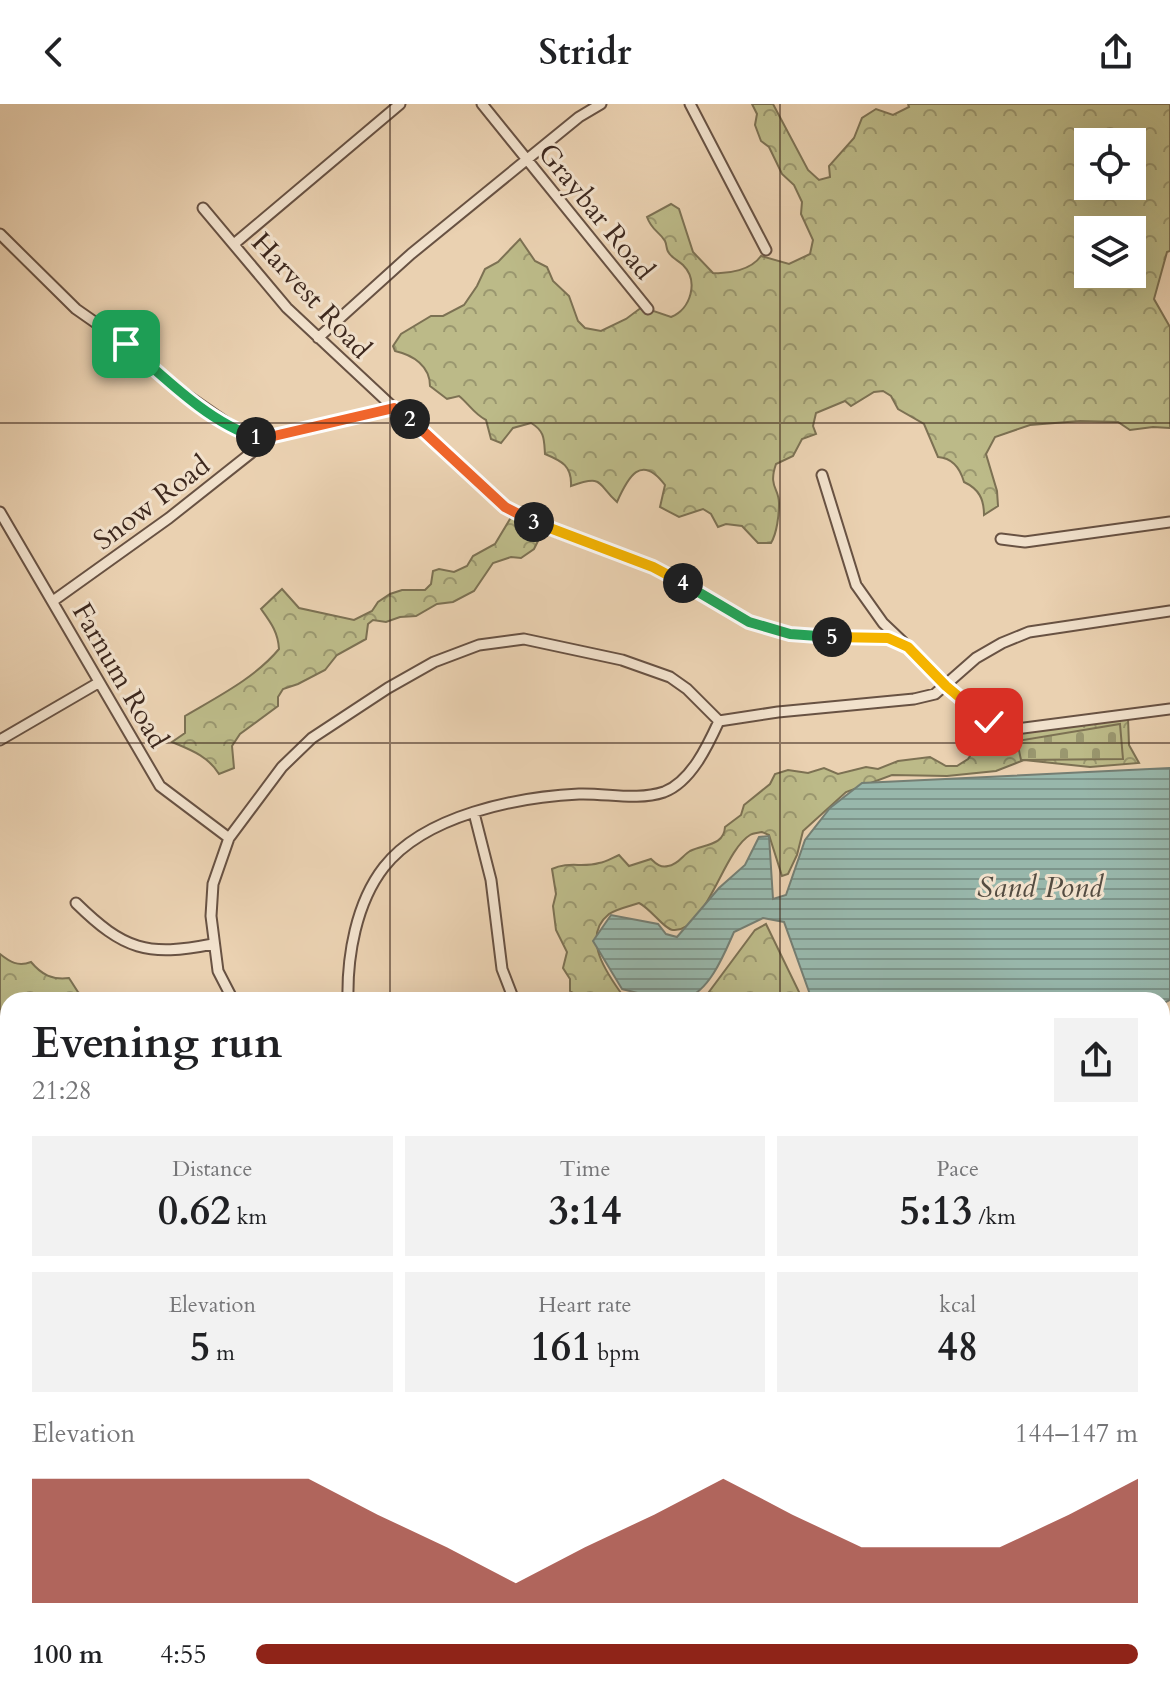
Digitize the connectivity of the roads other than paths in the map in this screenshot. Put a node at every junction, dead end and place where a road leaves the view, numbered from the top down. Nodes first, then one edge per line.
1 (400, 104) edge
2 (482, 104) edge
3 (601, 104) edge
4 (690, 104) edge
5 (527, 161) junction
6 (203, 208) dead end
7 (0, 234) edge
8 (234, 244) junction
9 (766, 250) dead end
10 (648, 309) dead end
11 (318, 338) junction
12 (394, 408) junction
13 (273, 436) junction
14 (822, 475) dead end
15 (0, 512) edge
16 (1170, 522) edge
17 (3, 526) edge
18 (1001, 539) dead end
19 (53, 601) junction
20 (1170, 611) edge
21 (908, 647) junction
22 (98, 683) junction
23 (946, 686) junction
24 (1170, 709) edge
25 (719, 721) junction
26 (0, 740) edge
27 (474, 813) junction
28 (229, 838) junction
29 (76, 903) dead end
30 (213, 944) junction
31 (229, 992) edge
32 (348, 992) edge
33 (511, 992) edge

1 - 8 street
2 - 5 street, Graybar Road
3 - 5 street
4 - 9 street
5 - 10 street, Graybar Road
5 - 11 street
6 - 8 street, Harvest Road
7 - 13 street
8 - 11 street, Harvest Road
11 - 12 street, Harvest Road
12 - 13 street
12 - 21 street, Harvest Road
13 - 19 street, Snow Road
14 - 21 street
15 - 17 street, Farnum Road
16 - 18 street
17 - 19 street, Farnum Road
19 - 22 street, Farnum Road
20 - 23 street
21 - 23 street
22 - 26 street
22 - 28 street, Farnum Road
23 - 24 street
23 - 25 street
25 - 27 street
25 - 28 street
27 - 32 street
27 - 33 street
28 - 30 street
29 - 30 street
30 - 31 street

